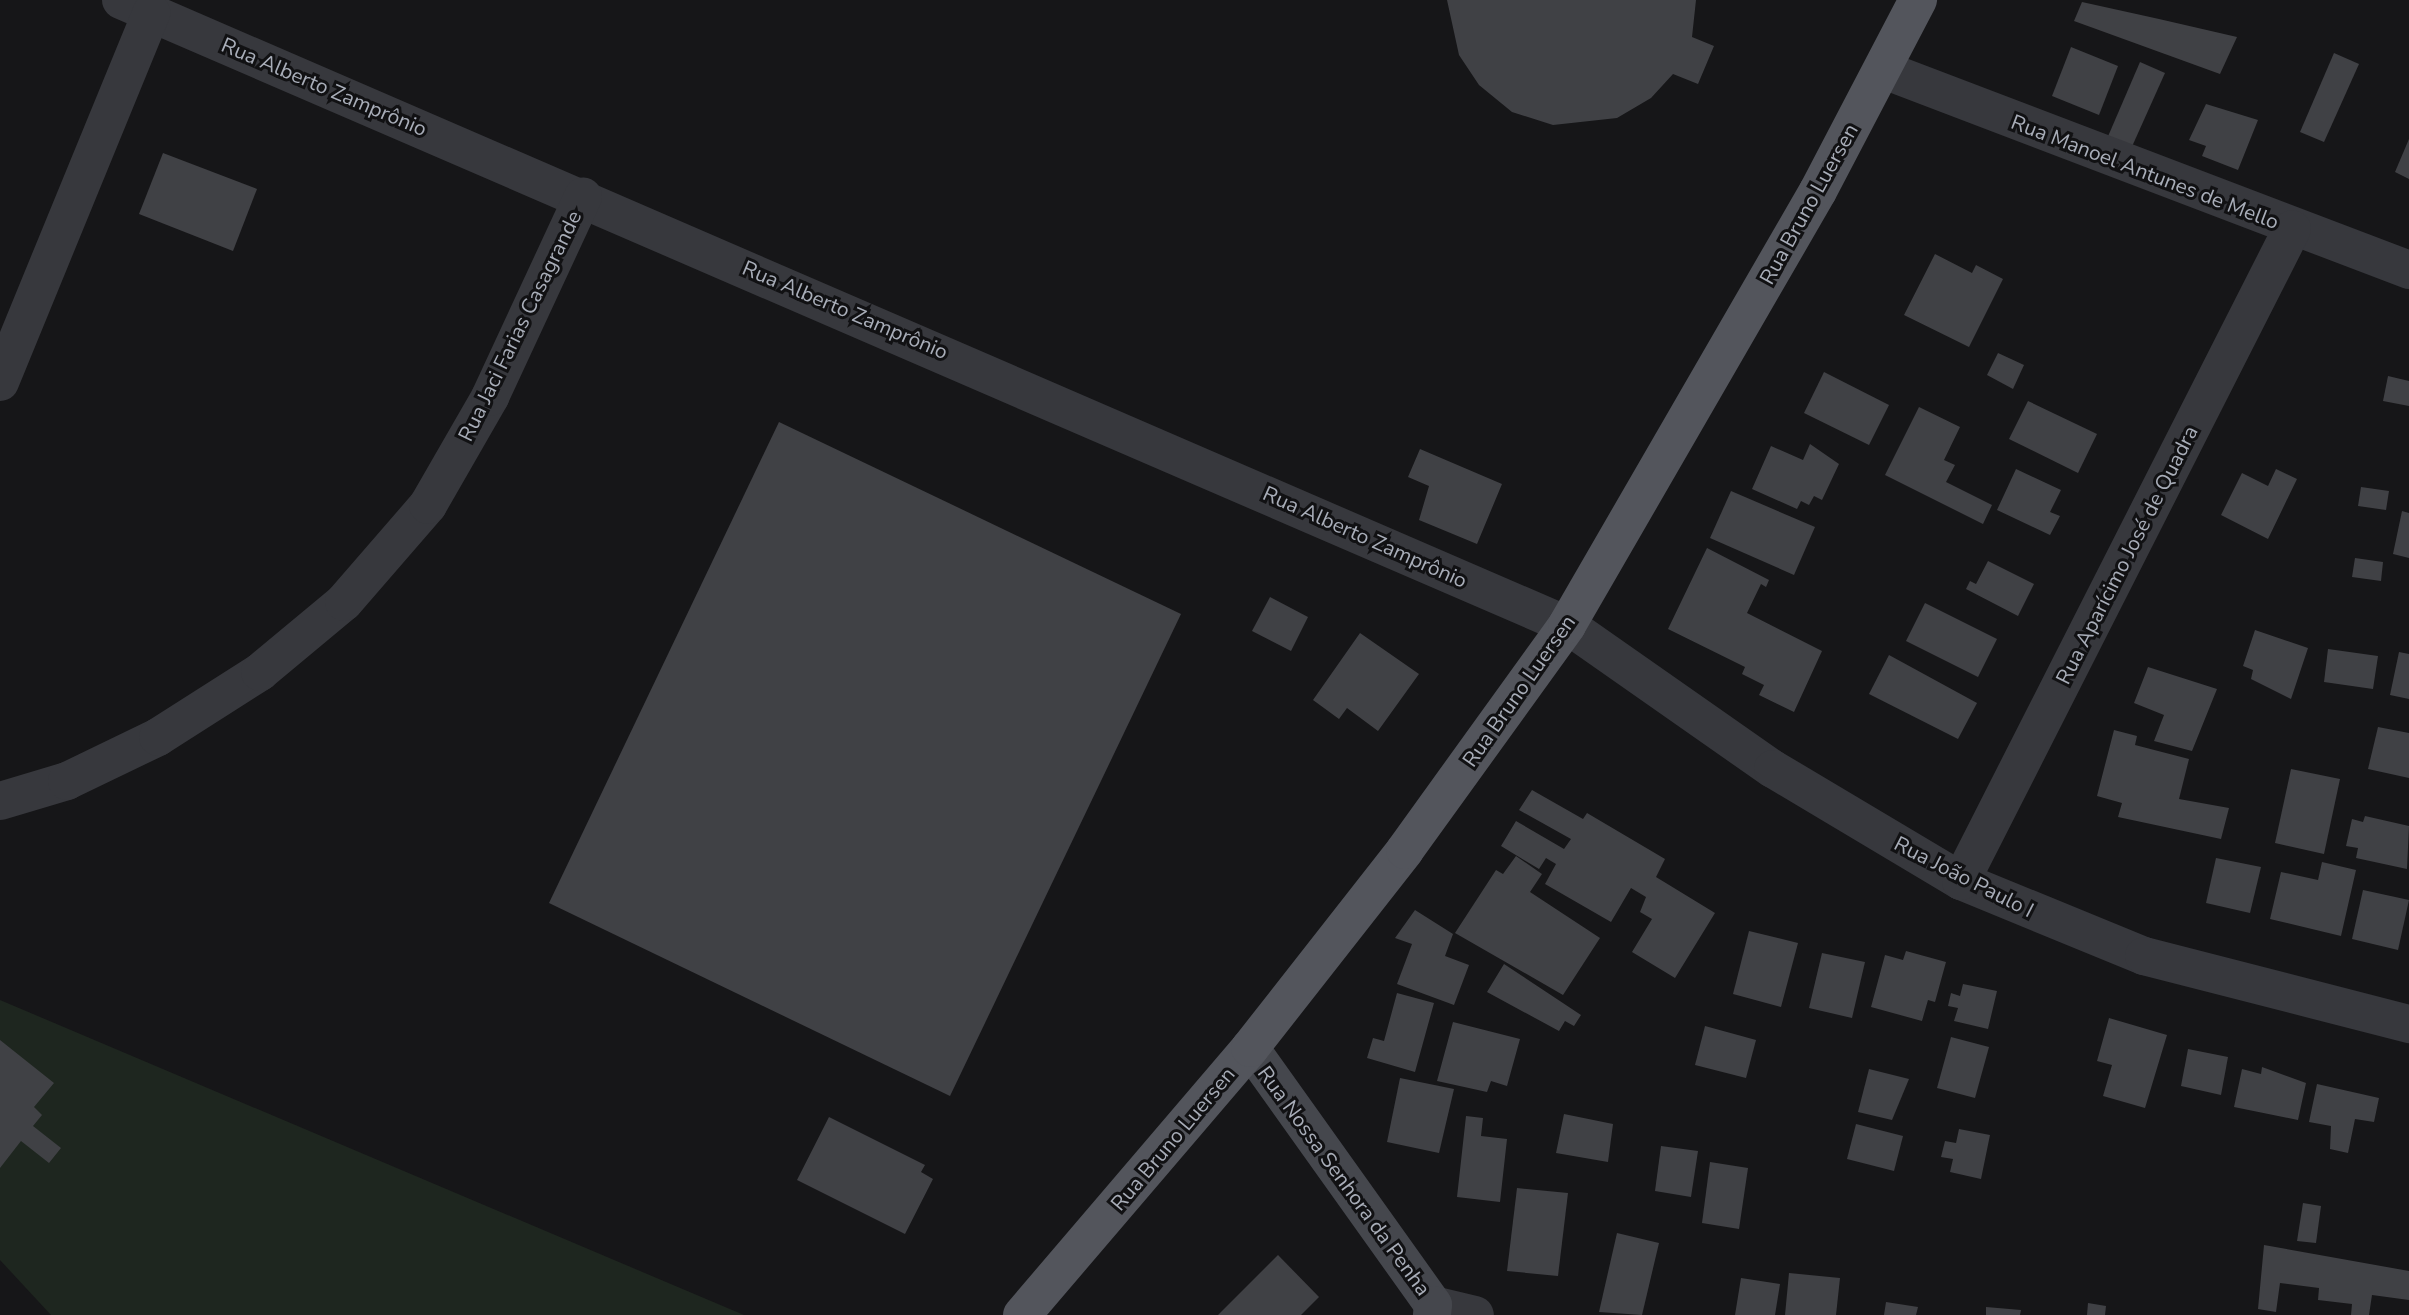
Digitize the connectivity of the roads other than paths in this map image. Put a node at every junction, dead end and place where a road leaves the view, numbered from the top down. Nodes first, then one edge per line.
1 (1918, 0) edge
2 (136, 6) edge
3 (1884, 70) junction
4 (583, 197) junction
5 (2292, 229) junction
6 (2409, 270) edge
7 (0, 382) edge
8 (1567, 625) junction
9 (0, 801) edge
10 (1961, 881) junction
11 (2409, 1024) edge
12 (1250, 1048) junction
13 (1432, 1310) edge
14 (1022, 1315) edge
15 (1475, 1315) edge

1 - 3 main road, Rua Bruno Luersen
2 - 4 street, Rua Alberto Zamprônio
2 - 7 street
3 - 5 street, Rua Manoel Antunes de Mello
3 - 8 main road, Rua Bruno Luersen
4 - 8 street, Rua Alberto Zamprônio
4 - 9 street, Rua Jaci Farias Casagrande
5 - 6 street, Rua Manoel Antunes de Mello
5 - 10 street, Rua Aparícimo José de Quadra
8 - 10 street, Rua João Paulo I
8 - 12 main road, Rua Bruno Luersen
10 - 11 street, Rua João Paulo I
12 - 13 street, Rua Nossa Senhora da Penha
12 - 14 main road, Rua Bruno Luersen
13 - 15 street

